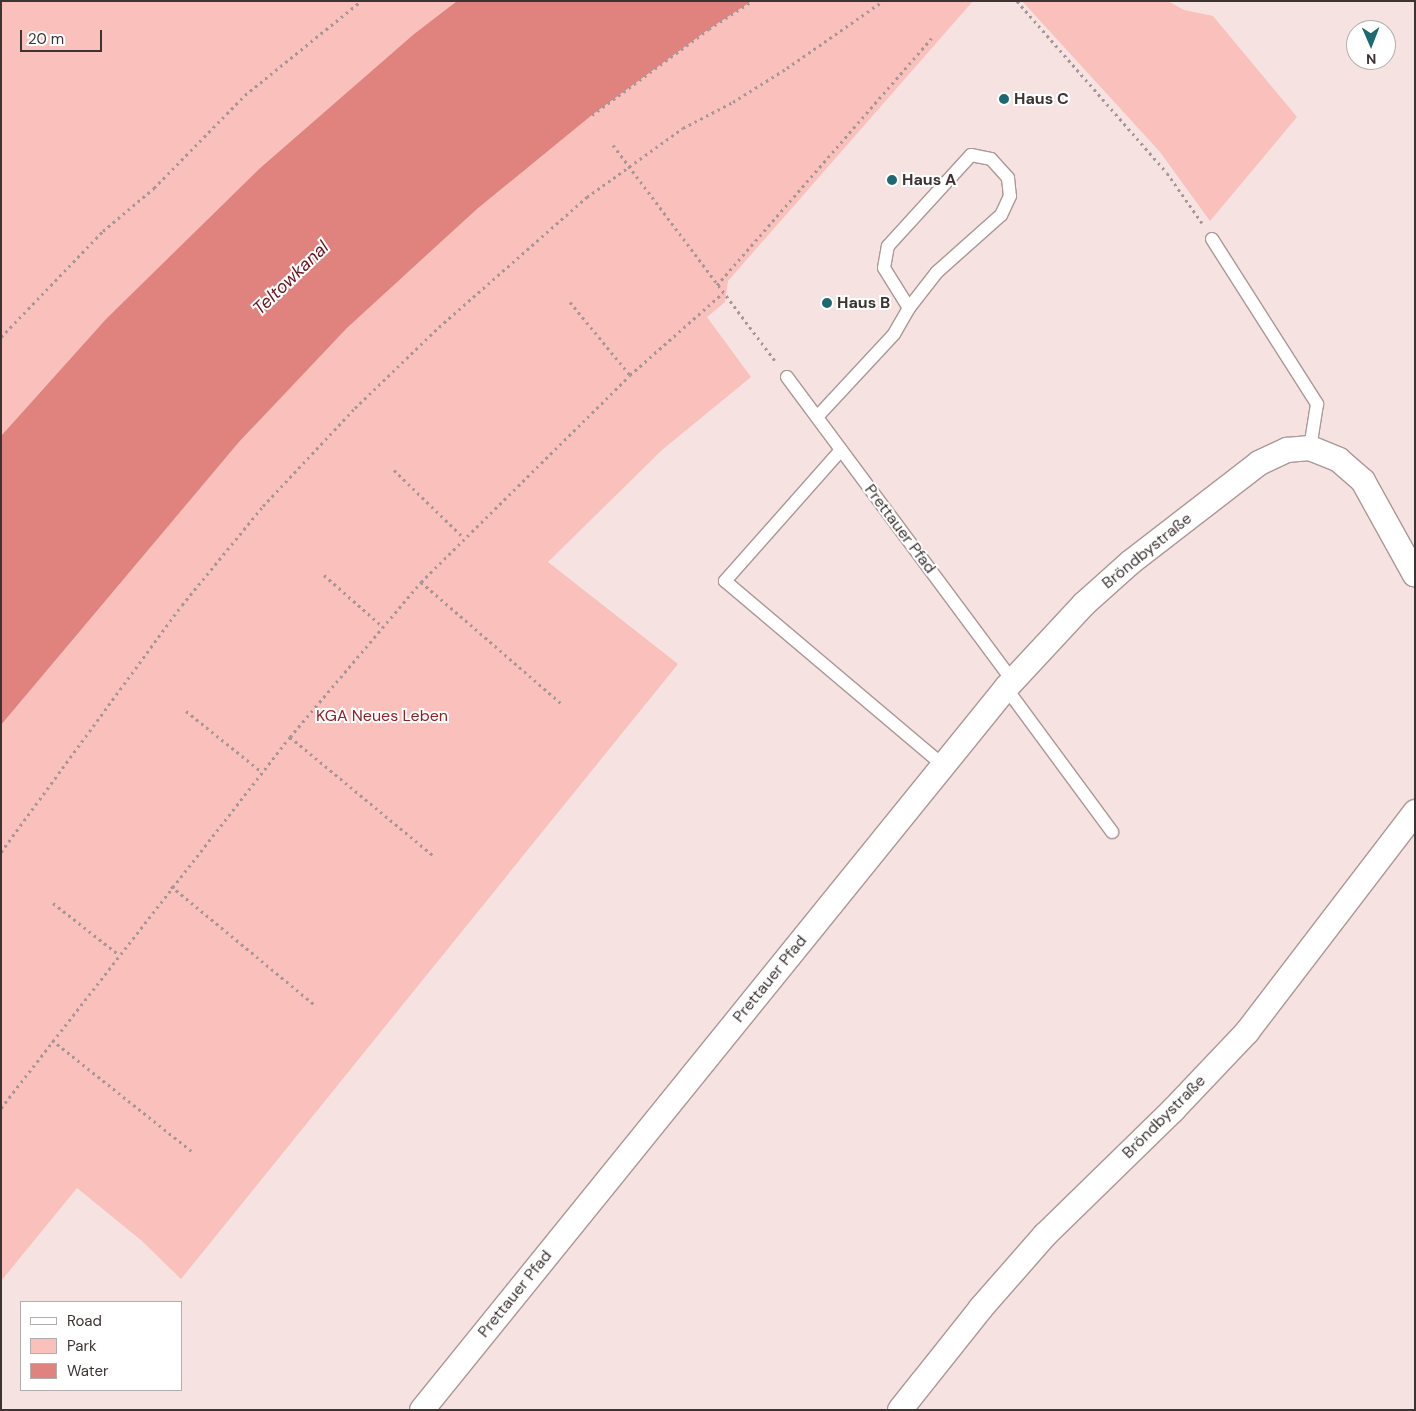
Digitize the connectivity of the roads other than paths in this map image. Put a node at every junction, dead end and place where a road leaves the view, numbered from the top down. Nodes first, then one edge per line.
1 (1212, 239) road end
2 (909, 308) junction
3 (787, 377) road end
4 (817, 417) junction
5 (1310, 448) junction
6 (841, 450) junction
7 (1415, 575) edge
8 (1009, 684) junction
9 (943, 765) junction
10 (1415, 812) edge
11 (1112, 832) dead end
12 (422, 1410) edge
13 (900, 1410) edge

1 - 5 lane
2 - 2 lane
2 - 4 lane
3 - 4 lane, Prettauer Pfad
4 - 6 lane, Prettauer Pfad
5 - 7 street, Bröndbystraße
5 - 8 street, Bröndbystraße
6 - 8 lane, Prettauer Pfad
6 - 9 lane
8 - 9 street, Prettauer Pfad
8 - 11 lane, Prettauer Pfad
9 - 12 street, Prettauer Pfad
10 - 13 street, Bröndbystraße

